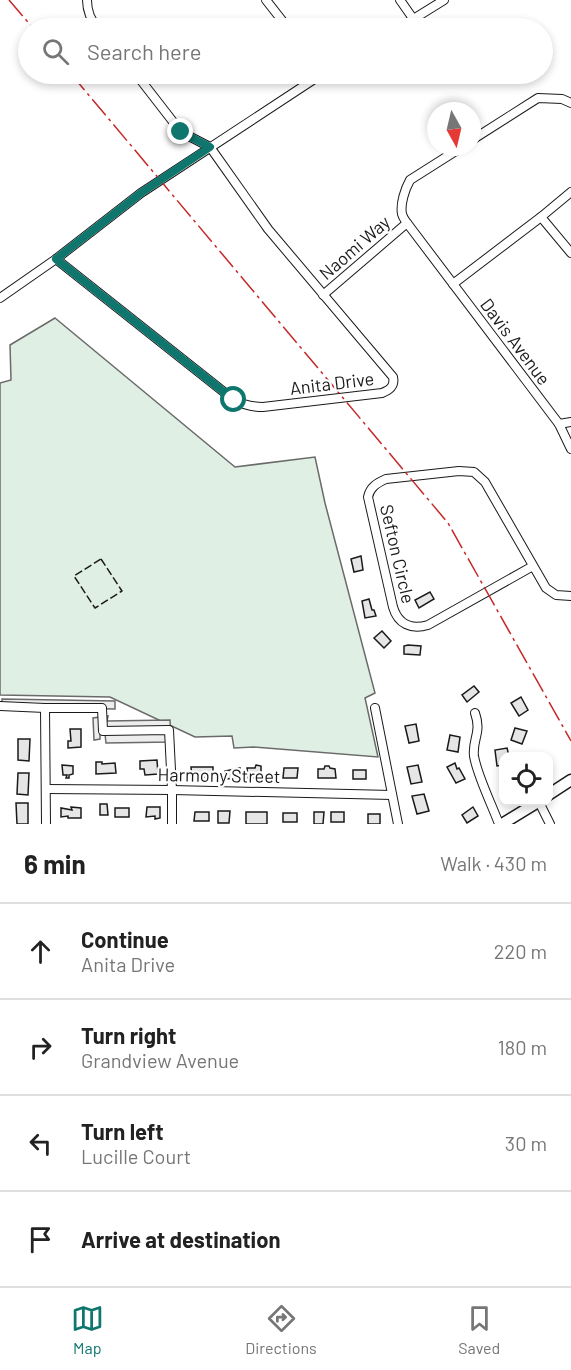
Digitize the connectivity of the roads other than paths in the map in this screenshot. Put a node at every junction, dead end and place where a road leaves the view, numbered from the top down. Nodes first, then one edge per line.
1 (87, 0) edge
2 (266, 0) edge
3 (400, 0) edge
4 (444, 0) edge
5 (91, 18) edge
6 (280, 18) edge
7 (413, 18) edge
8 (417, 18) edge
9 (146, 84) edge
10 (307, 84) edge
11 (571, 104) edge
12 (481, 134) edge
13 (210, 147) junction
14 (448, 156) edge
15 (571, 192) edge
16 (541, 218) junction
17 (407, 224) junction
18 (571, 253) edge
19 (56, 259) junction
20 (453, 284) junction
21 (323, 295) junction
22 (0, 298) edge
23 (571, 422) edge
24 (559, 424) junction
25 (571, 449) edge
26 (533, 566) junction
27 (571, 596) edge
28 (0, 706) edge
29 (45, 708) junction
30 (375, 708) dead end
31 (475, 713) dead end
32 (571, 780) edge
33 (46, 789) junction
34 (172, 790) junction
35 (553, 792) edge
36 (392, 795) junction
37 (531, 806) edge
38 (541, 806) edge
39 (46, 824) edge
40 (172, 824) edge
41 (398, 824) edge
42 (501, 824) edge
43 (550, 824) edge

1 - 5 street
2 - 6 street
3 - 7 street
4 - 8 street
9 - 13 street
10 - 13 street
11 - 12 street
13 - 19 street
13 - 21 street, Anita Drive
14 - 17 street
15 - 16 street
16 - 18 street
16 - 20 street
17 - 20 street, Davis Avenue
17 - 21 street, Naomi Way
19 - 21 street, Anita Drive
19 - 22 street
20 - 24 street, Davis Avenue
23 - 24 street
24 - 25 street, Davis Avenue
26 - 26 street, Sefton Circle
26 - 27 street, Sefton Circle
28 - 29 street
29 - 33 street
29 - 34 street
30 - 36 street
31 - 42 street
32 - 35 main road
33 - 34 street, Harmony Street
33 - 39 street
34 - 36 street, Harmony Street
34 - 40 street
36 - 41 street
37 - 42 main road
38 - 43 street

